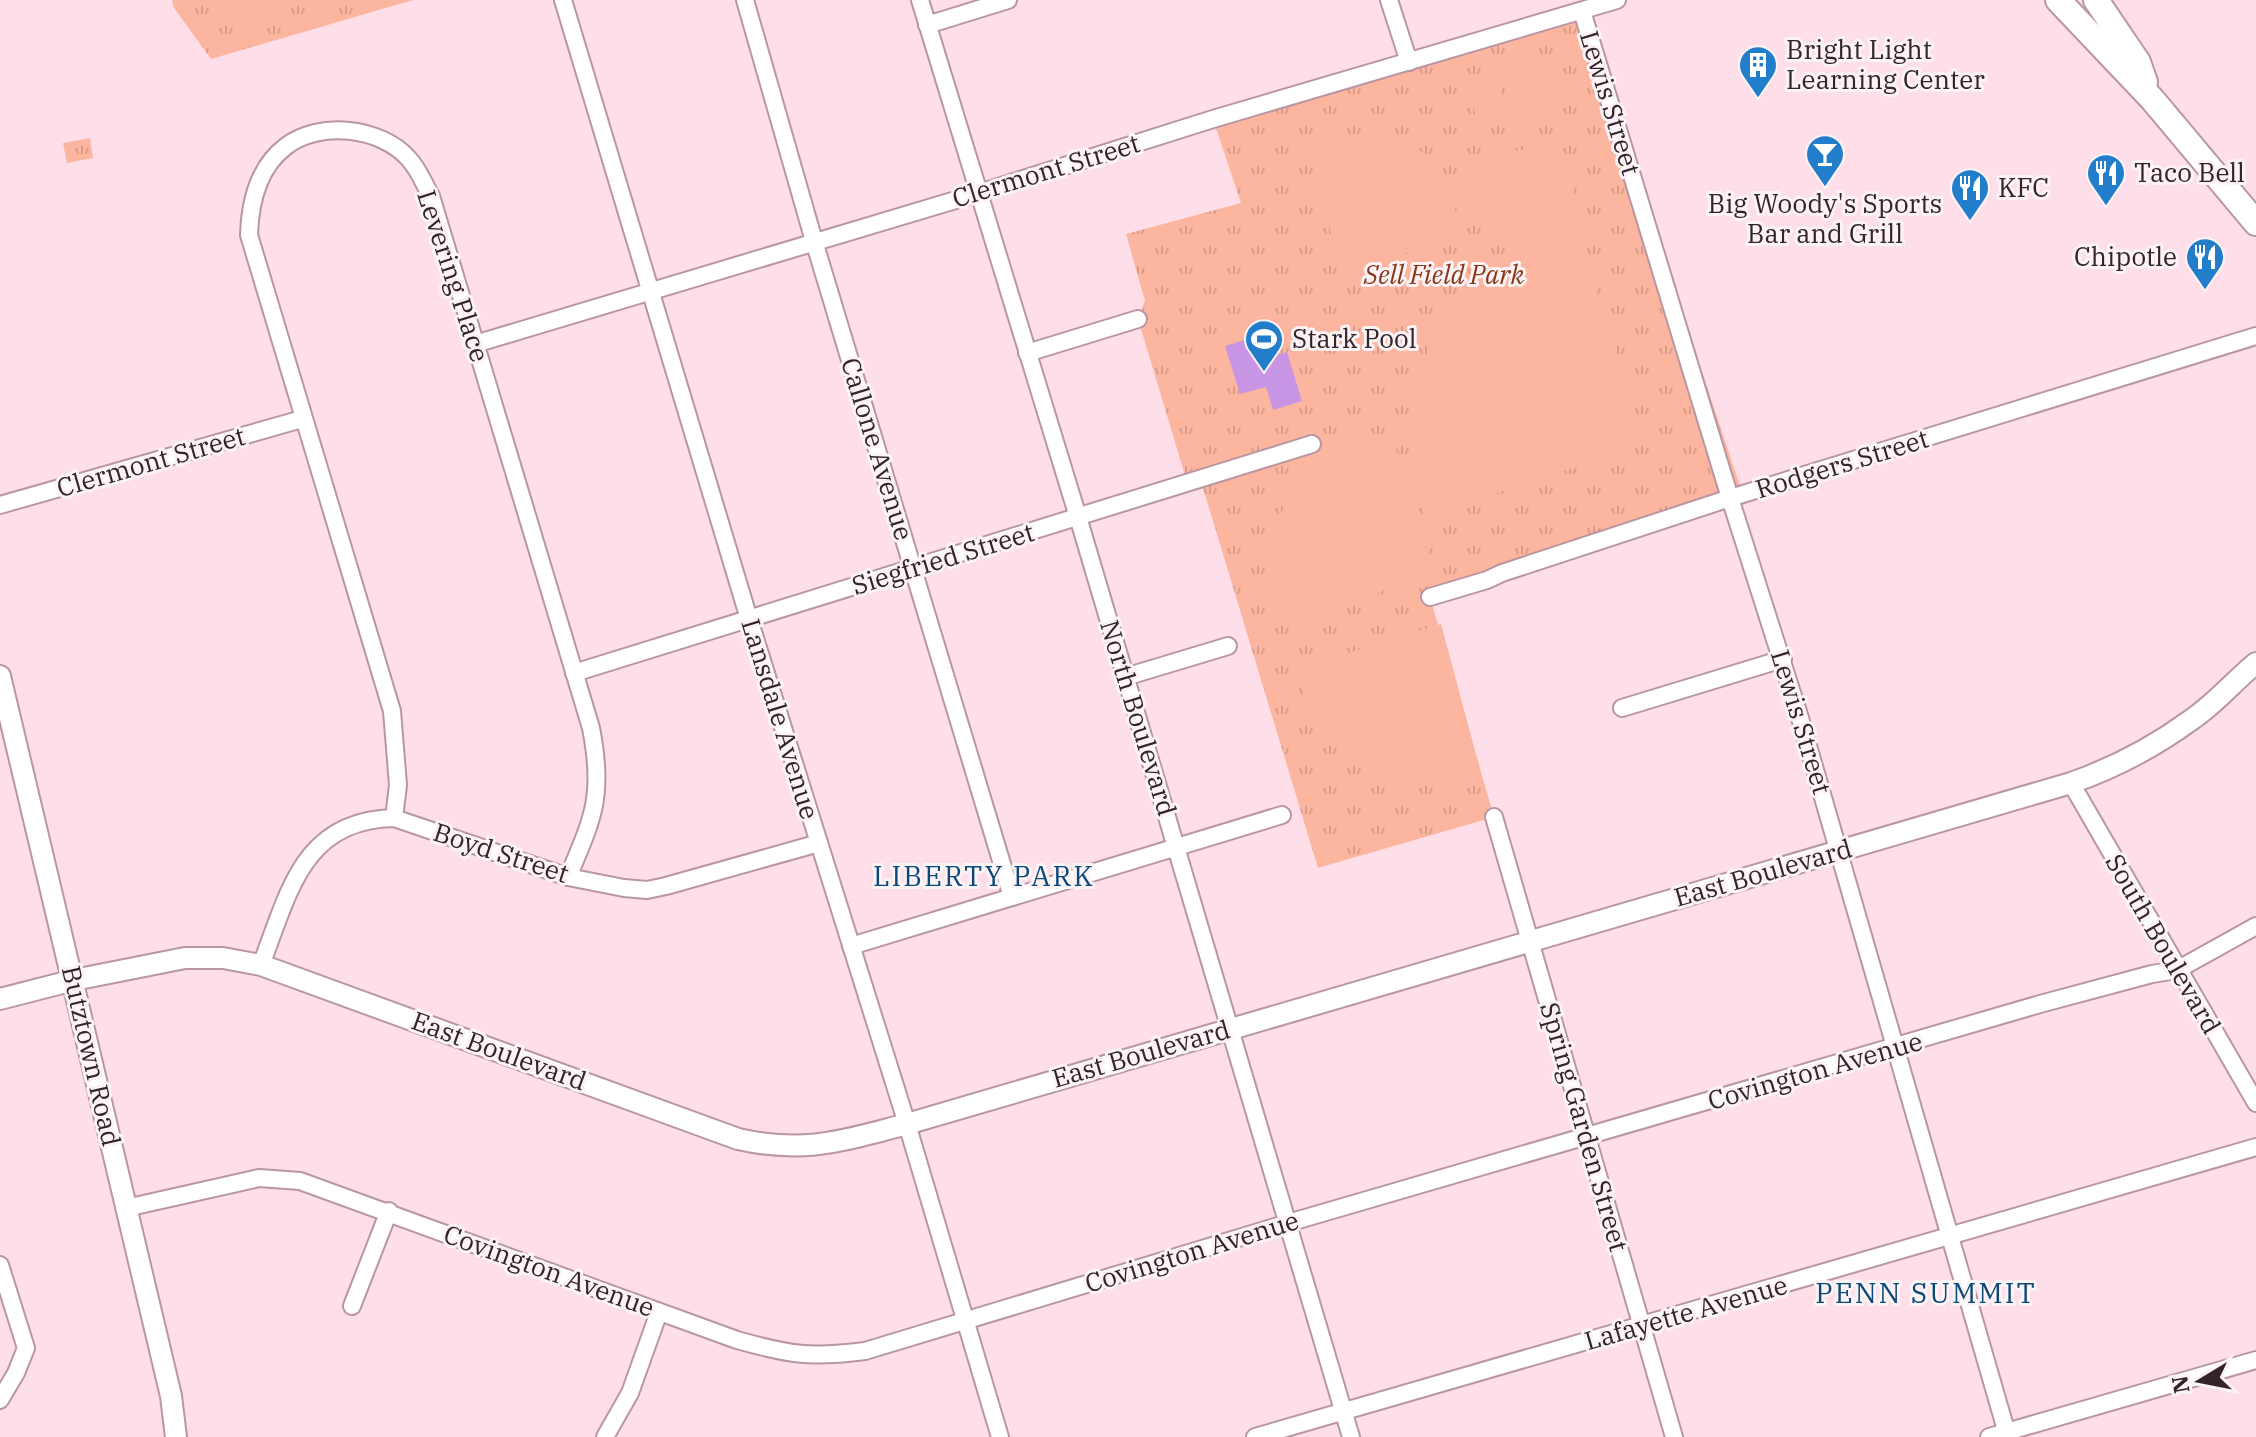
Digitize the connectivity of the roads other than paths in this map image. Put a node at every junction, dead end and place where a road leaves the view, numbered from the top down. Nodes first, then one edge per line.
1 (563, 0) edge
2 (745, 0) edge
3 (920, 0) edge
4 (1008, 0) edge
5 (1389, 0) edge
6 (1617, 0) edge
7 (2058, 0) edge
8 (2096, 0) edge
9 (1582, 11) junction
10 (927, 25) junction
11 (1409, 62) junction
12 (2152, 99) junction
13 (979, 193) junction
14 (2256, 223) edge
15 (814, 241) junction
16 (650, 291) junction
17 (1138, 319) dead end
18 (2256, 336) edge
19 (475, 344) junction
20 (1027, 353) junction
21 (302, 419) junction
22 (1312, 444) dead end
23 (1730, 498) junction
24 (0, 505) edge
25 (1078, 517) junction
26 (913, 569) junction
27 (1430, 597) dead end
28 (749, 619) junction
29 (1228, 646) dead end
30 (1783, 659) junction
31 (2256, 663) edge
32 (574, 673) junction
33 (0, 676) edge
34 (1125, 677) junction
35 (1622, 708) dead end
36 (2071, 783) junction
37 (1282, 815) dead end
38 (1494, 817) dead end
39 (394, 818) junction
40 (819, 843) junction
41 (1177, 848) junction
42 (1839, 852) junction
43 (568, 877) junction
44 (1012, 897) junction
45 (2256, 926) edge
46 (1529, 940) junction
47 (851, 946) junction
48 (261, 965) junction
49 (2177, 970) junction
50 (74, 980) junction
51 (0, 999) edge
52 (1230, 1028) junction
53 (1896, 1048) junction
54 (2256, 1103) edge
55 (907, 1124) junction
56 (1586, 1138) junction
57 (2256, 1147) edge
58 (126, 1208) junction
59 (389, 1211) junction
60 (1288, 1223) junction
61 (1950, 1237) junction
62 (0, 1265) edge
63 (352, 1306) dead end
64 (659, 1312) junction
65 (964, 1322) junction
66 (1641, 1326) junction
67 (2256, 1360) edge
68 (0, 1400) edge
69 (1344, 1410) junction
70 (2008, 1434) edge
71 (176, 1437) edge
72 (605, 1437) edge
73 (1000, 1437) edge
74 (1255, 1437) edge
75 (1351, 1437) edge
76 (1674, 1437) edge
77 (1989, 1437) edge

1 - 16 street, Lansdale Avenue
2 - 15 street, Callone Avenue
3 - 10 street, North Boulevard
4 - 10 street
5 - 11 street
6 - 9 street, Clermont Street
7 - 12 main road
8 - 12 main road
9 - 11 street, Clermont Street
9 - 23 street, Lewis Street
10 - 13 street, North Boulevard
11 - 13 street, Clermont Street
12 - 14 main road
13 - 15 street, Clermont Street
13 - 20 street, North Boulevard
15 - 16 street, Clermont Street
15 - 26 street, Callone Avenue
16 - 19 street, Clermont Street
16 - 28 street, Lansdale Avenue
17 - 20 street
18 - 23 street, Rodgers Street
19 - 21 street, Levering Place
19 - 32 street, Levering Place
20 - 25 street, North Boulevard
21 - 24 street, Clermont Street
21 - 39 street, Levering Place
22 - 25 street, Siegfried Street
23 - 27 street, Rodgers Street
23 - 30 street, Lewis Street
25 - 26 street, Siegfried Street
25 - 34 street, North Boulevard
26 - 28 street, Siegfried Street
26 - 44 street, Callone Avenue
28 - 32 street, Siegfried Street
28 - 40 street, Lansdale Avenue
29 - 34 street
30 - 35 street
30 - 42 street, Lewis Street
31 - 36 street, East Boulevard
32 - 43 street, Levering Place
33 - 50 street, Butztown Road
34 - 41 street, North Boulevard
36 - 42 street, East Boulevard
36 - 49 street, South Boulevard
37 - 41 street
38 - 46 street, Spring Garden Street
39 - 43 street, Boyd Street
39 - 48 street, Boyd Street
40 - 43 street, Boyd Street
40 - 47 street, Lansdale Avenue
41 - 44 street
41 - 52 street, North Boulevard
42 - 46 street, East Boulevard
42 - 53 street, Lewis Street
44 - 47 street
45 - 49 street, Covington Avenue
46 - 52 street, East Boulevard
46 - 56 street, Spring Garden Street
47 - 55 street, Lansdale Avenue
48 - 50 street, East Boulevard
48 - 55 street, East Boulevard
49 - 53 street, Covington Avenue
49 - 54 street, South Boulevard
50 - 51 street, East Boulevard
50 - 58 street, Butztown Road
52 - 55 street, East Boulevard
52 - 60 street, North Boulevard
53 - 56 street, Covington Avenue
53 - 61 street, Lewis Street
55 - 65 street, Lansdale Avenue
56 - 60 street, Covington Avenue
56 - 66 street, Spring Garden Street
57 - 61 street, Lafayette Avenue
58 - 59 street, Covington Avenue
58 - 71 street, Butztown Road
59 - 63 street
59 - 64 street, Covington Avenue
60 - 65 street, Covington Avenue
60 - 69 street, North Boulevard
61 - 66 street, Lafayette Avenue
61 - 70 street, Lewis Street
62 - 68 street
64 - 65 street, Covington Avenue
64 - 72 street
65 - 73 street, Lansdale Avenue
66 - 69 street, Lafayette Avenue
66 - 76 street, Spring Garden Street
67 - 70 street
69 - 74 street, Lafayette Avenue
69 - 75 street, North Boulevard
70 - 77 street

